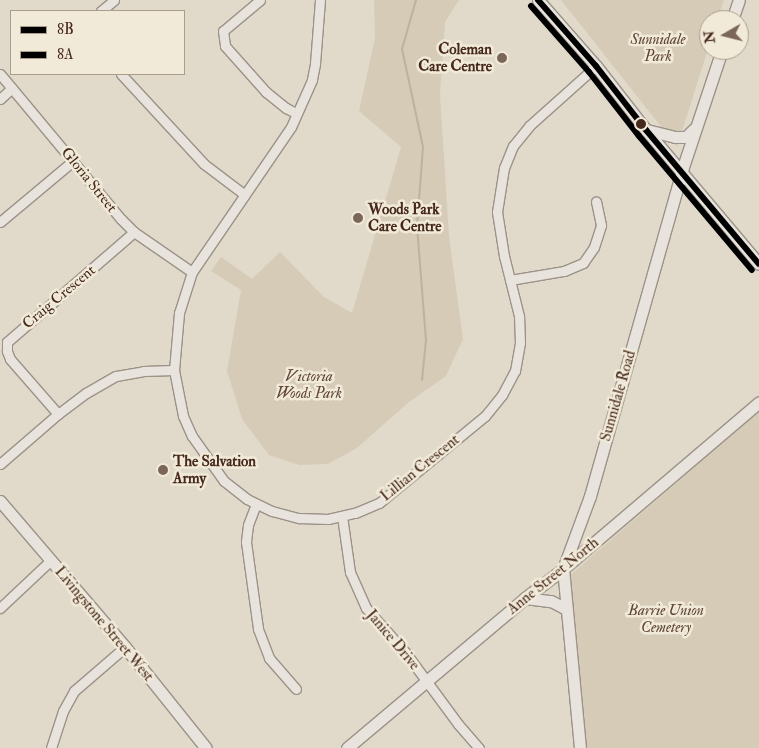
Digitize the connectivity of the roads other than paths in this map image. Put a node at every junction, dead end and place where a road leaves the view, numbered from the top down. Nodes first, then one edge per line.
1 (114, 0) edge
2 (260, 0) edge
3 (320, 0) edge
4 (538, 0) edge
5 (102, 10) edge
6 (719, 60) edge
7 (596, 66) junction
8 (0, 74) edge
9 (123, 75) edge
10 (12, 88) junction
11 (0, 98) edge
12 (296, 113) junction
13 (695, 128) junction
14 (646, 130) junction
15 (74, 161) junction
16 (682, 170) junction
17 (245, 195) junction
18 (596, 202) dead end
19 (0, 222) edge
20 (134, 232) junction
21 (759, 264) edge
22 (192, 272) junction
23 (510, 280) junction
24 (174, 370) junction
25 (759, 402) edge
26 (58, 414) junction
27 (0, 464) edge
28 (0, 501) edge
29 (256, 504) junction
30 (342, 516) junction
31 (50, 560) junction
32 (563, 570) junction
33 (525, 598) junction
34 (0, 608) edge
35 (566, 608) junction
36 (125, 647) junction
37 (427, 680) junction
38 (296, 689) dead end
39 (51, 748) edge
40 (206, 748) edge
41 (347, 748) edge
42 (479, 748) edge
43 (580, 748) edge

1 - 5 street
2 - 12 street
3 - 12 street, Lillian Crescent
4 - 7 main road
6 - 13 main road, Sunnidale Road
7 - 14 main road
7 - 23 street, Lillian Crescent
8 - 10 street, Gloria Street
9 - 17 street
10 - 11 street
10 - 15 street, Gloria Street
12 - 17 street, Lillian Crescent
13 - 14 main road
13 - 16 main road, Sunnidale Road
14 - 16 main road
15 - 19 street
15 - 20 street, Gloria Street
16 - 21 main road
16 - 32 main road, Sunnidale Road
17 - 22 street, Lillian Crescent
18 - 23 street
20 - 22 street, Gloria Street
20 - 26 street, Craig Crescent
22 - 24 street, Lillian Crescent
23 - 30 street, Lillian Crescent
24 - 26 street
24 - 29 street, Lillian Crescent
25 - 32 main road, Anne Street North
26 - 27 street
28 - 31 main road, Livingstone Street West
29 - 30 street, Lillian Crescent
29 - 38 street
30 - 37 street, Janice Drive
31 - 34 street
31 - 36 main road, Livingstone Street West
32 - 33 main road, Anne Street North
32 - 35 main road, Sunnidale Road
33 - 35 main road
33 - 37 main road, Anne Street North
35 - 43 main road, Sunnidale Road
36 - 39 street
36 - 40 main road, Livingstone Street West
37 - 41 main road, Anne Street North
37 - 42 street, Janice Drive

